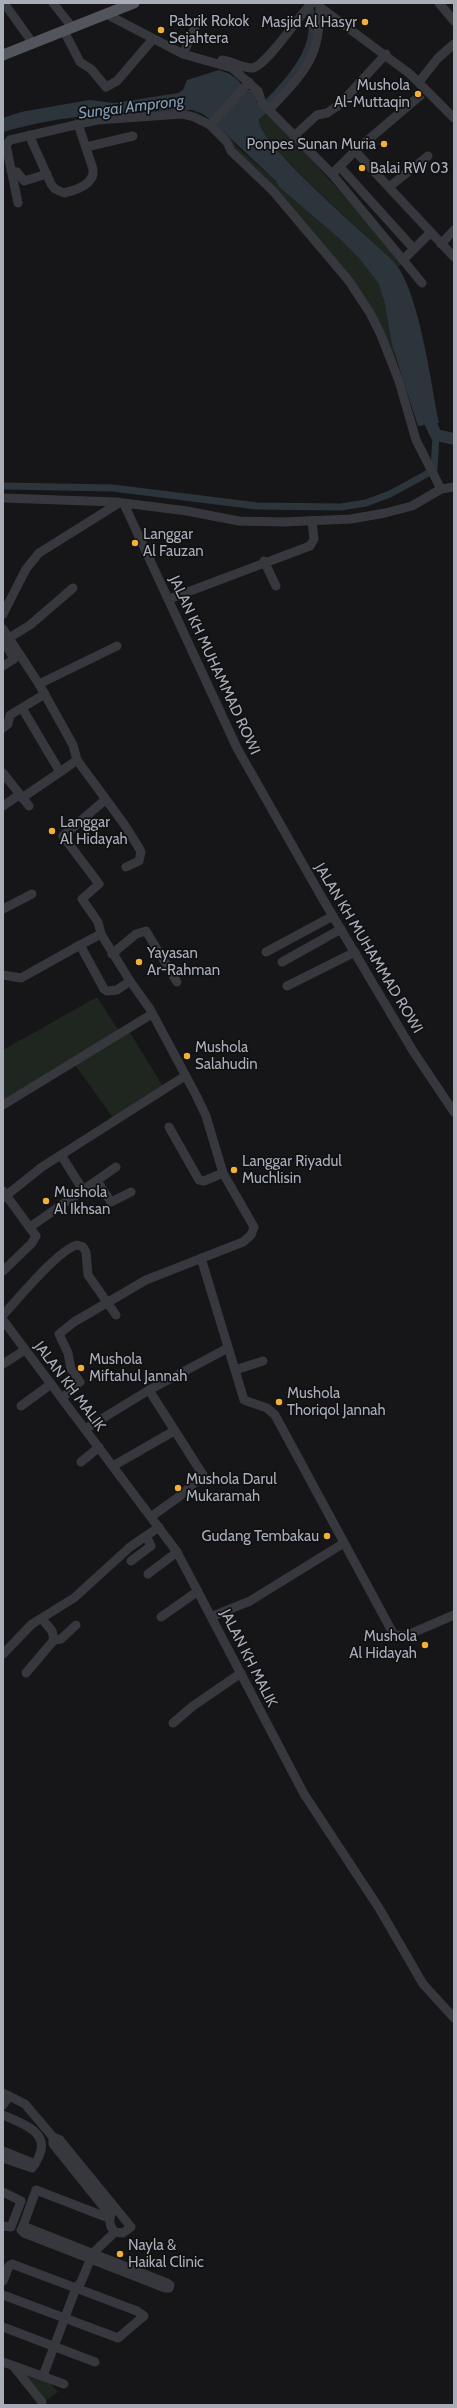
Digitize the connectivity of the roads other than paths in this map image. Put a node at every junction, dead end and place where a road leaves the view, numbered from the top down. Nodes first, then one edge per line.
1 (4, 3) edge
2 (53, 3) edge
3 (439, 3) edge
4 (317, 4) edge
5 (126, 5) edge
6 (450, 10) edge
7 (108, 15) junction
8 (454, 22) edge
9 (196, 25) dead end
10 (68, 29) junction
11 (153, 39) junction
12 (32, 42) junction
13 (454, 44) edge
14 (183, 54) junction
15 (386, 54) junction
16 (3, 55) edge
17 (195, 59) junction
18 (419, 82) junction
19 (246, 85) junction
20 (415, 100) tunnel mouth
21 (267, 107) junction
22 (454, 118) edge
23 (78, 124) junction
24 (211, 124) junction
25 (29, 135) junction
26 (133, 136) dead end
27 (294, 136) junction
28 (86, 147) junction
29 (355, 151) junction
30 (428, 156) dead end
31 (340, 167) junction
32 (11, 171) junction
33 (48, 174) junction
34 (332, 174) junction
35 (389, 187) junction
36 (18, 203) dead end
37 (454, 230) edge
38 (430, 233) junction
39 (441, 244) junction
40 (414, 249) junction
41 (454, 257) edge
42 (403, 260) junction
43 (422, 283) dead end
44 (454, 487) edge
45 (441, 489) junction
46 (3, 498) edge
47 (122, 503) junction
48 (312, 521) junction
49 (264, 561) junction
50 (276, 586) dead end
51 (73, 588) dead end
52 (169, 599) junction
53 (3, 614) edge
54 (3, 629) edge
55 (6, 639) edge
56 (117, 646) dead end
57 (3, 666) edge
58 (40, 684) junction
59 (45, 694) junction
60 (22, 708) junction
61 (3, 728) edge
62 (77, 760) junction
63 (60, 772) junction
64 (3, 773) edge
65 (21, 796) junction
66 (105, 800) junction
67 (3, 806) edge
68 (29, 806) dead end
69 (126, 867) dead end
70 (32, 894) dead end
71 (3, 909) edge
72 (333, 916) junction
73 (340, 929) junction
74 (101, 934) junction
75 (80, 945) junction
76 (266, 952) dead end
77 (355, 952) junction
78 (112, 954) junction
79 (282, 962) dead end
80 (3, 976) edge
81 (130, 981) junction
82 (177, 982) dead end
83 (287, 986) dead end
84 (152, 1014) junction
85 (185, 1076) junction
86 (3, 1105) edge
87 (454, 1112) edge
88 (168, 1127) dead end
89 (61, 1155) junction
90 (116, 1168) dead end
91 (223, 1173) junction
92 (97, 1181) junction
93 (83, 1190) junction
94 (131, 1192) dead end
95 (4, 1195) edge
96 (30, 1228) junction
97 (201, 1258) junction
98 (3, 1272) edge
99 (108, 1301) junction
100 (3, 1315) edge
101 (116, 1315) dead end
102 (3, 1320) edge
103 (228, 1348) junction
104 (25, 1350) junction
105 (263, 1361) dead end
106 (3, 1364) edge
107 (235, 1370) junction
108 (51, 1384) junction
109 (149, 1390) junction
110 (62, 1398) junction
111 (21, 1406) dead end
112 (85, 1429) junction
113 (174, 1431) junction
114 (99, 1447) junction
115 (82, 1462) dead end
116 (113, 1466) junction
117 (152, 1516) junction
118 (160, 1527) junction
119 (146, 1536) junction
120 (344, 1543) junction
121 (177, 1552) junction
122 (131, 1561) dead end
123 (148, 1574) dead end
124 (198, 1591) junction
125 (454, 1615) edge
126 (213, 1616) dead end
127 (161, 1617) dead end
128 (42, 1619) junction
129 (76, 1625) dead end
130 (54, 1640) junction
131 (3, 1654) edge
132 (26, 1673) dead end
133 (240, 1673) junction
134 (173, 1723) dead end
135 (454, 2018) edge
136 (6, 2095) edge
137 (3, 2105) edge
138 (3, 2115) edge
139 (3, 2151) edge
140 (3, 2158) edge
141 (35, 2164) junction
142 (3, 2192) edge
143 (110, 2213) junction
144 (3, 2226) edge
145 (113, 2230) junction
146 (90, 2255) junction
147 (3, 2281) edge
148 (77, 2287) junction
149 (3, 2295) edge
150 (65, 2318) junction
151 (3, 2327) edge
152 (55, 2347) junction
153 (3, 2362) edge
154 (95, 2362) dead end
155 (14, 2366) junction
156 (43, 2376) junction
157 (64, 2384) dead end
158 (42, 2402) dead end

1 - 12 street
2 - 10 street
3 - 6 street
4 - 15 street
4 - 17 street
4 - 21 street
5 - 7 main road
6 - 8 street
7 - 10 main road
7 - 11 street
9 - 14 street
10 - 11 street
10 - 12 main road
11 - 14 street
12 - 16 main road
13 - 18 street
14 - 17 street
15 - 18 street
15 - 27 street
17 - 19 street
18 - 22 street
19 - 21 street
19 - 24 street
20 - 29 street
21 - 27 street
23 - 24 street
23 - 25 street
23 - 28 street
24 - 45 street
25 - 32 street
25 - 33 street
26 - 28 street
27 - 34 street
28 - 33 street
29 - 31 street
29 - 35 street
30 - 35 street
31 - 34 street
31 - 40 street
32 - 33 street
32 - 36 street
34 - 42 street
35 - 38 street
37 - 39 street
38 - 39 street
38 - 40 street
39 - 41 street
40 - 42 street
42 - 43 street
44 - 45 street
45 - 48 street
46 - 47 street
47 - 48 street
47 - 52 street, JALAN KH MUHAMMAD ROWI
47 - 53 street
48 - 49 street
49 - 50 street
49 - 52 street
51 - 55 street
52 - 72 street, JALAN KH MUHAMMAD ROWI
54 - 55 street
55 - 57 street
55 - 58 street
56 - 58 street
58 - 59 street
59 - 60 street
59 - 62 street
60 - 61 street
60 - 63 street
62 - 63 street
62 - 66 street
63 - 65 street
64 - 65 street
65 - 67 street
65 - 68 street
66 - 69 street
66 - 74 street
70 - 71 street
72 - 73 street, JALAN KH MUHAMMAD ROWI
72 - 76 street
73 - 77 street, JALAN KH MUHAMMAD ROWI
73 - 79 street
74 - 75 street
74 - 78 street
75 - 80 street
75 - 81 street
77 - 83 street
77 - 87 street, JALAN KH MUHAMMAD ROWI
78 - 81 street
78 - 82 street
81 - 84 street
84 - 85 street
84 - 86 street
85 - 89 street
85 - 91 street
88 - 91 street
89 - 93 street
89 - 95 street
90 - 92 street
91 - 97 street
92 - 93 street
92 - 94 street
93 - 96 street
95 - 96 street
96 - 98 street
97 - 99 street
97 - 103 street
99 - 100 street
99 - 101 street
99 - 110 street
102 - 104 street, JALAN KH MALIK
103 - 107 street
103 - 109 street
104 - 106 street
104 - 108 street, JALAN KH MALIK
105 - 107 street
107 - 120 street
108 - 110 street, JALAN KH MALIK
108 - 111 street
109 - 112 street
109 - 113 street
110 - 112 street, JALAN KH MALIK
112 - 114 street, JALAN KH MALIK
113 - 116 street
113 - 117 street
114 - 115 street
114 - 116 street, JALAN KH MALIK
116 - 117 street, JALAN KH MALIK
117 - 118 street, JALAN KH MALIK
118 - 119 street
118 - 121 street, JALAN KH MALIK
119 - 122 street
119 - 128 street
120 - 125 street
120 - 126 street
121 - 123 street
121 - 124 street, JALAN KH MALIK
124 - 127 street
124 - 133 street, JALAN KH MALIK
128 - 130 street
128 - 131 street
129 - 130 street
130 - 132 street
133 - 134 street
133 - 135 street, JALAN KH MALIK
136 - 137 street
136 - 143 street
138 - 141 street
139 - 141 street
140 - 141 street
142 - 144 street
143 - 145 street
143 - 145 street
143 - 146 street
145 - 146 street
146 - 146 street
146 - 148 street
147 - 148 street
148 - 150 street
148 - 150 street
149 - 150 street
150 - 152 street
151 - 152 street
152 - 154 street
152 - 156 street
153 - 155 street
155 - 156 street
155 - 158 street
156 - 157 street

